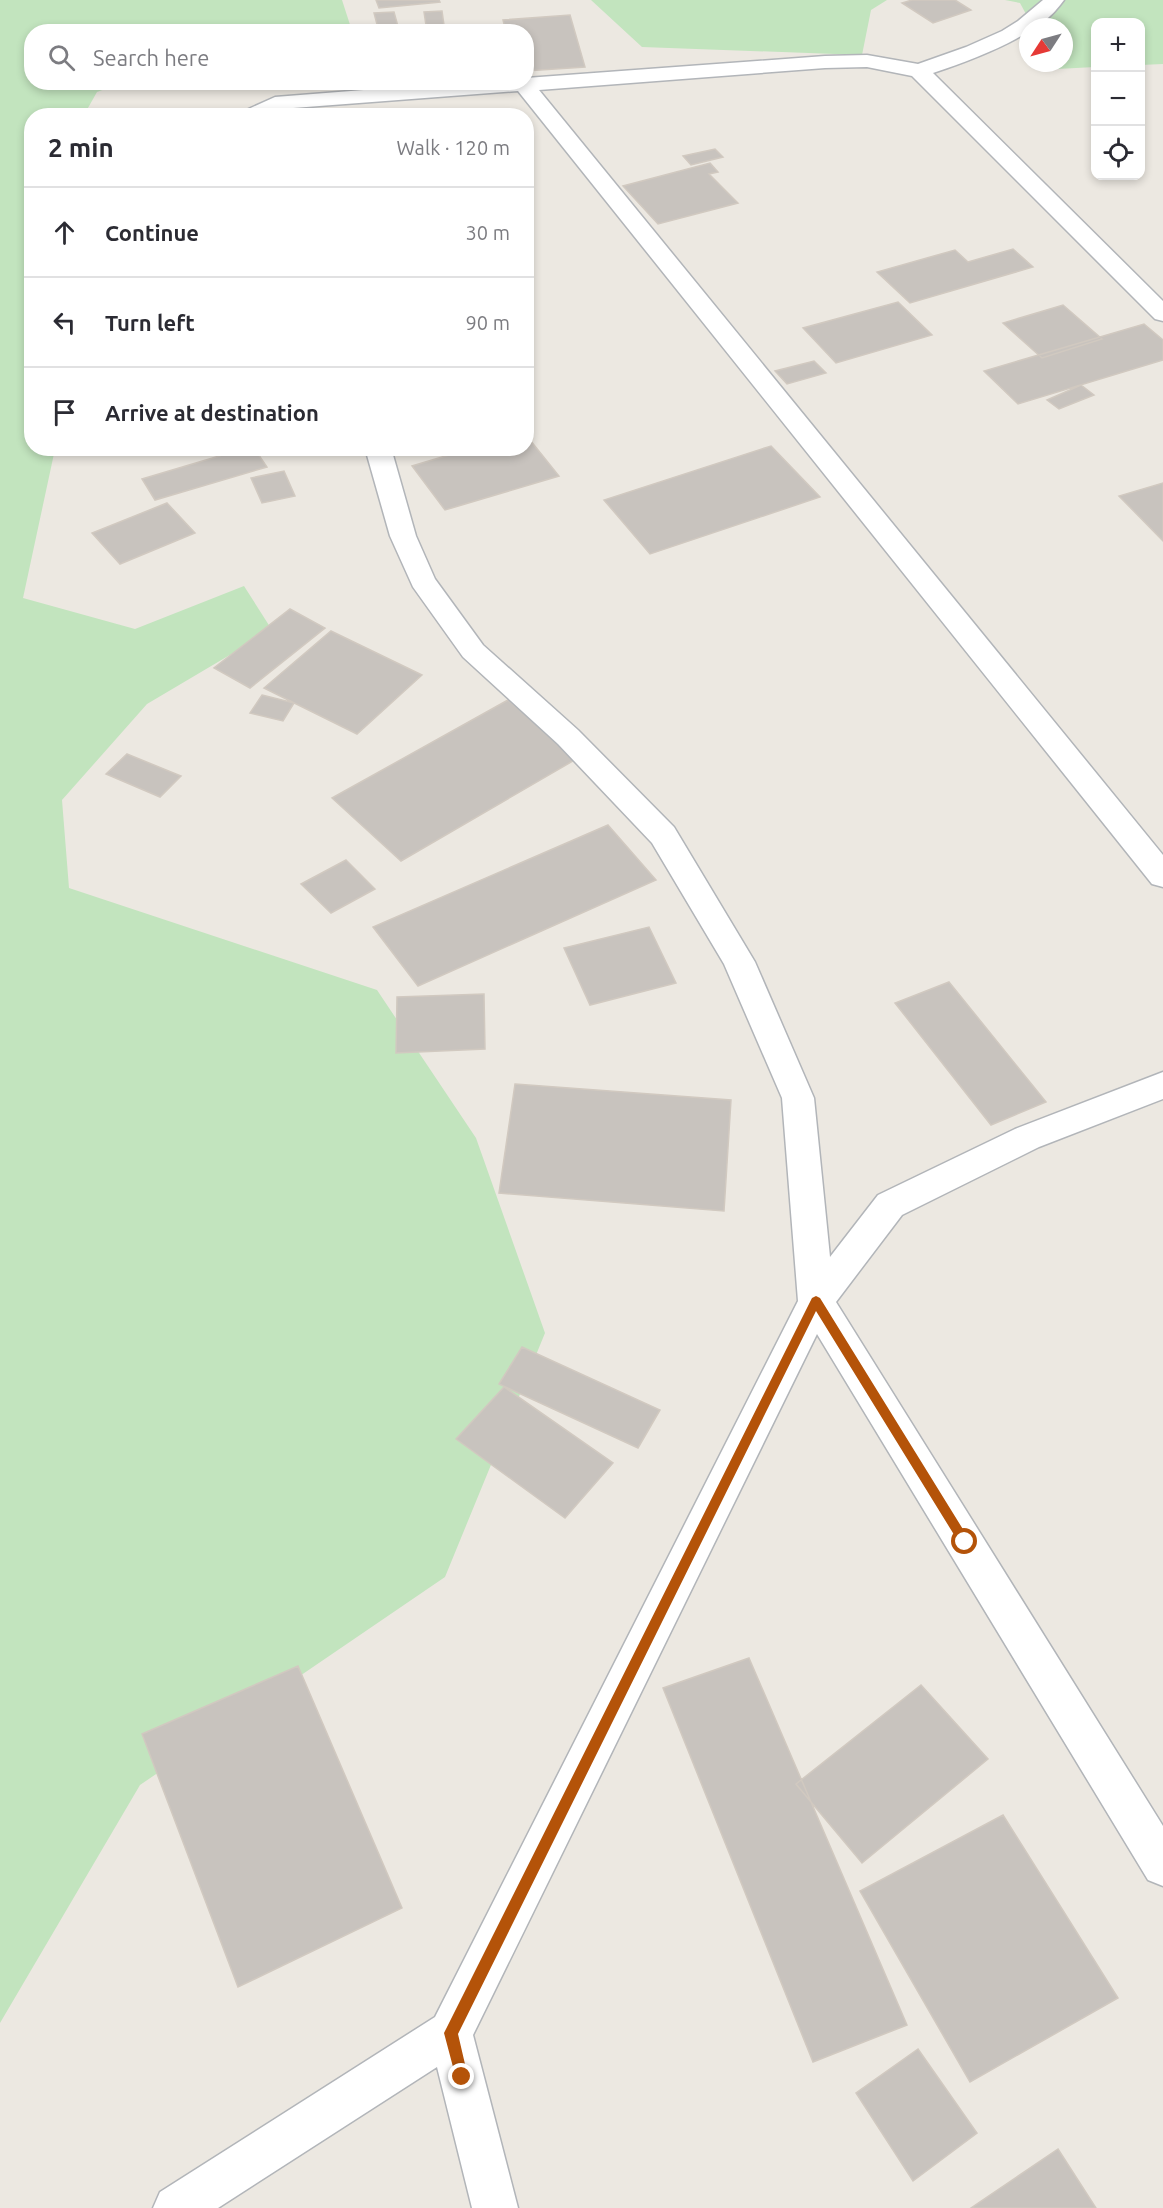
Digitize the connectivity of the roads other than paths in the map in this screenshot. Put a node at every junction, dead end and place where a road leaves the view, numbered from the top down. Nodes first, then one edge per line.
1 (1054, 0) edge
2 (919, 71) junction
3 (534, 84) edge
4 (455, 90) edge
5 (528, 90) edge
6 (266, 108) edge
7 (1163, 314) edge
8 (380, 456) edge
9 (1163, 876) edge
10 (1163, 1085) edge
11 (816, 1301) junction
12 (1163, 1865) edge
13 (451, 2033) junction
14 (176, 2208) edge
15 (495, 2208) edge

1 - 2 street
2 - 3 street
2 - 7 street
4 - 6 street
5 - 9 street
8 - 11 street
10 - 11 street
11 - 12 street
11 - 13 street
13 - 14 street
13 - 15 street

